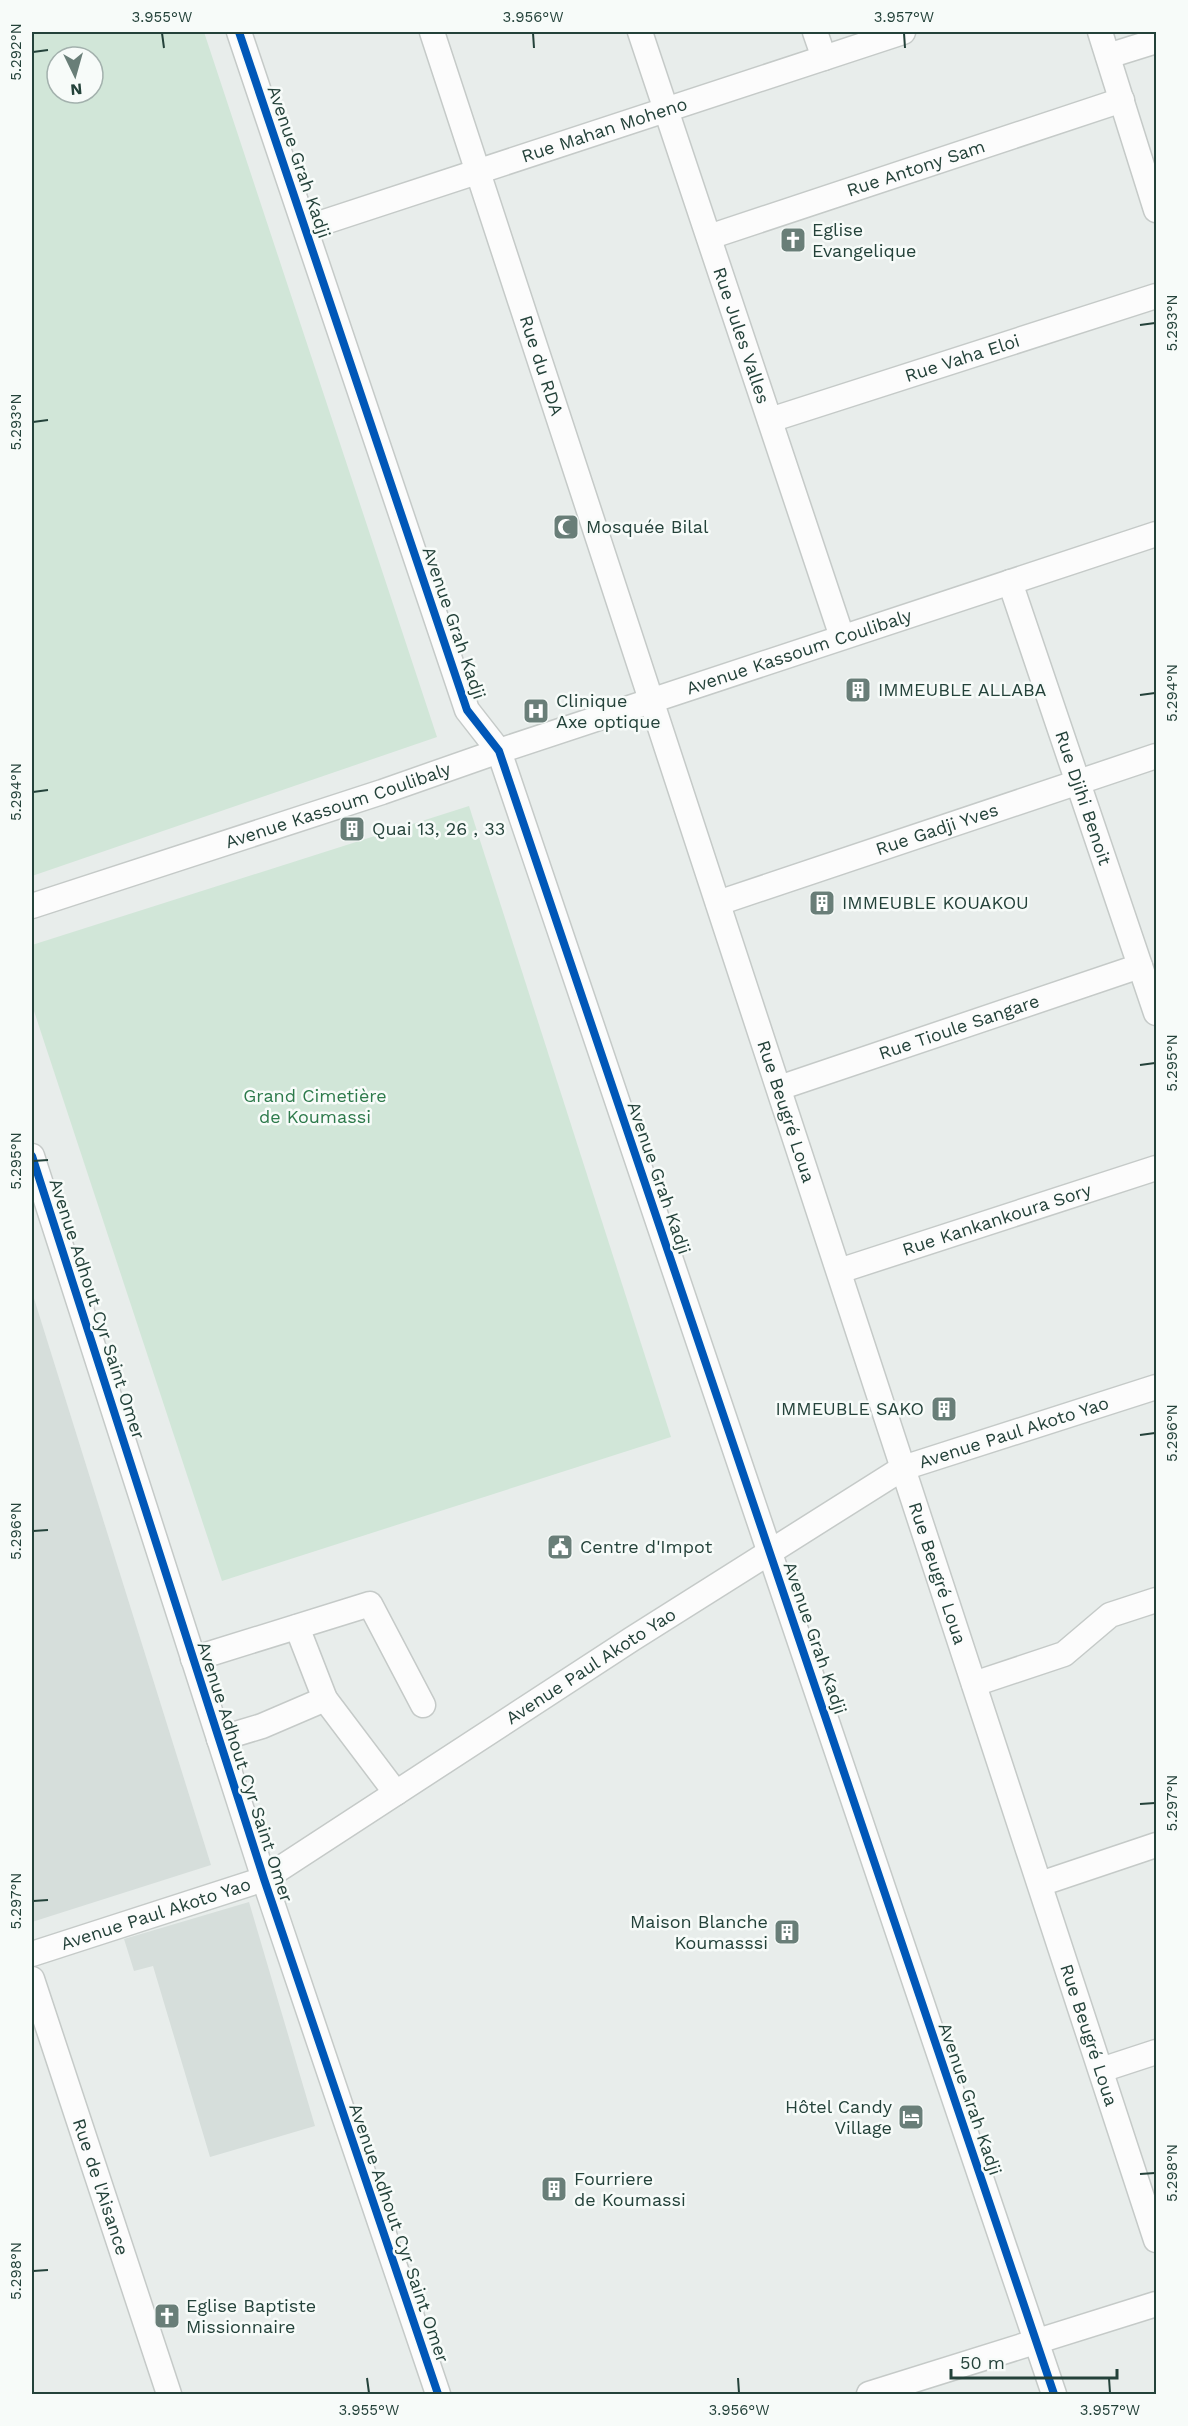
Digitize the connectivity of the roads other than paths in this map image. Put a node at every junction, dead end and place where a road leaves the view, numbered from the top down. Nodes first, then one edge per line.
1 (239, 32) edge
2 (432, 32) edge
3 (640, 32) edge
4 (815, 32) edge
5 (903, 32) edge
6 (1100, 32) edge
7 (1156, 41) edge
8 (1108, 56) junction
9 (824, 58) junction
10 (1122, 100) junction
11 (666, 110) junction
12 (478, 171) junction
13 (1156, 210) edge
14 (306, 228) junction
15 (709, 237) junction
16 (1156, 296) edge
17 (770, 420) junction
18 (1156, 534) edge
19 (1010, 582) junction
20 (843, 638) junction
21 (652, 700) junction
22 (499, 751) junction
23 (1156, 756) edge
24 (1078, 782) junction
25 (718, 903) junction
26 (32, 906) edge
27 (1140, 966) junction
28 (1156, 1013) edge
29 (779, 1088) junction
30 (32, 1156) edge
31 (1156, 1168) edge
32 (839, 1271) junction
33 (1156, 1387) edge
34 (903, 1468) junction
35 (770, 1552) junction
36 (1156, 1600) edge
37 (297, 1627) junction
38 (193, 1659) junction
39 (974, 1684) junction
40 (325, 1699) junction
41 (423, 1705) dead end
42 (219, 1739) junction
43 (396, 1793) junction
44 (1156, 1845) edge
45 (264, 1879) junction
46 (1040, 1884) junction
47 (32, 1954) edge
48 (32, 1979) edge
49 (1156, 2052) edge
50 (1101, 2070) junction
51 (1156, 2240) edge
52 (1156, 2304) edge
53 (1036, 2341) junction
54 (169, 2394) edge
55 (438, 2394) edge
56 (869, 2394) edge
57 (1054, 2394) edge

1 - 14 street, Avenue Grah Kadji
2 - 12 street, Rue du RDA
3 - 11 street, Rue Jules Valles
4 - 9 street
5 - 9 street, Rue Mahan Moheno
6 - 8 street
7 - 8 street
8 - 10 street
9 - 11 street, Rue Mahan Moheno
10 - 13 street
10 - 15 street, Rue Antony Sam
11 - 12 street, Rue Mahan Moheno
11 - 15 street, Rue Jules Valles
12 - 14 street, Rue Mahan Moheno
12 - 21 street, Rue du RDA
14 - 22 street, Avenue Grah Kadji
15 - 17 street, Rue Jules Valles
16 - 17 street, Rue Vaha Eloi
17 - 20 street, Rue Jules Valles
18 - 19 street, Avenue Kassoum Coulibaly
19 - 20 street, Avenue Kassoum Coulibaly
19 - 24 street, Rue Djihi Benoit
20 - 21 street, Avenue Kassoum Coulibaly
21 - 22 street, Avenue Kassoum Coulibaly
21 - 25 street, Rue Beugré Loua
22 - 26 street, Avenue Kassoum Coulibaly
22 - 35 street, Avenue Grah Kadji
23 - 24 street, Rue Gadji Yves
24 - 25 street, Rue Gadji Yves
24 - 27 street, Rue Djihi Benoit
25 - 29 street, Rue Beugré Loua
27 - 28 street, Rue Djihi Benoit
27 - 29 street, Rue Tioule Sangare
29 - 32 street, Rue Beugré Loua
30 - 38 street, Avenue Adhout Cyr Saint Omer
31 - 32 street, Rue Kankankoura Sory
32 - 34 street, Rue Beugré Loua
33 - 34 street, Avenue Paul Akoto Yao
34 - 35 street, Avenue Paul Akoto Yao
34 - 39 street, Rue Beugré Loua
35 - 43 street, Avenue Paul Akoto Yao
35 - 53 street, Avenue Grah Kadji
36 - 39 street
37 - 38 street
37 - 40 street
37 - 41 street
38 - 42 street, Avenue Adhout Cyr Saint Omer
39 - 46 street, Rue Beugré Loua
40 - 42 street
40 - 43 street
42 - 45 street, Avenue Adhout Cyr Saint Omer
43 - 45 street, Avenue Paul Akoto Yao
44 - 46 street
45 - 47 street, Avenue Paul Akoto Yao
45 - 55 street, Avenue Adhout Cyr Saint Omer
46 - 50 street, Rue Beugré Loua
48 - 54 street, Rue de l'Aisance
49 - 50 street
50 - 51 street, Rue Beugré Loua
52 - 53 street
53 - 56 street
53 - 57 street, Avenue Grah Kadji

